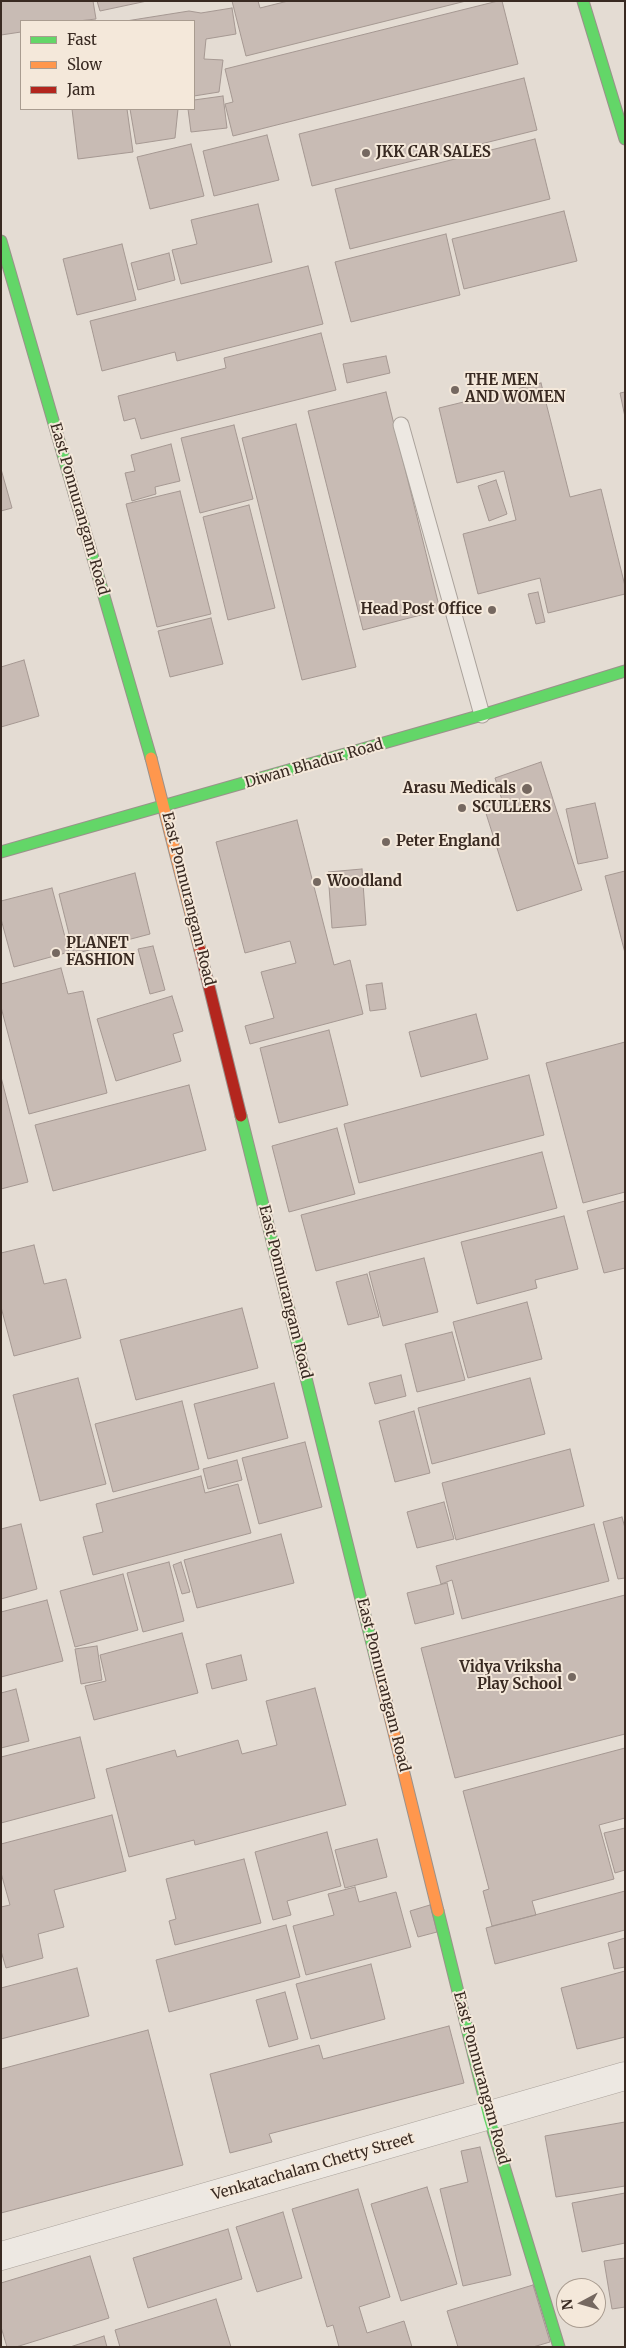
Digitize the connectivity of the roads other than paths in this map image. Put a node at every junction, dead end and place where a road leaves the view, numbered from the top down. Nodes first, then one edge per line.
1 (583, 1) edge
2 (625, 139) edge
3 (1, 240) edge
4 (401, 425) dead end
5 (625, 671) edge
6 (482, 715) junction
7 (165, 807) junction
8 (1, 852) edge
9 (625, 2076) edge
10 (489, 2117) junction
11 (1, 2256) edge
12 (559, 2347) edge

1 - 2 street
3 - 7 street, East Ponnurangam Road
4 - 6 lane
5 - 6 street, Diwan Bhadur Road
6 - 7 street, Diwan Bhadur Road
7 - 8 street, Diwan Bhadur Road
7 - 10 street, East Ponnurangam Road
9 - 10 street, Venkatachalam Chetty Street
10 - 11 street, Venkatachalam Chetty Street
10 - 12 street, East Ponnurangam Road

